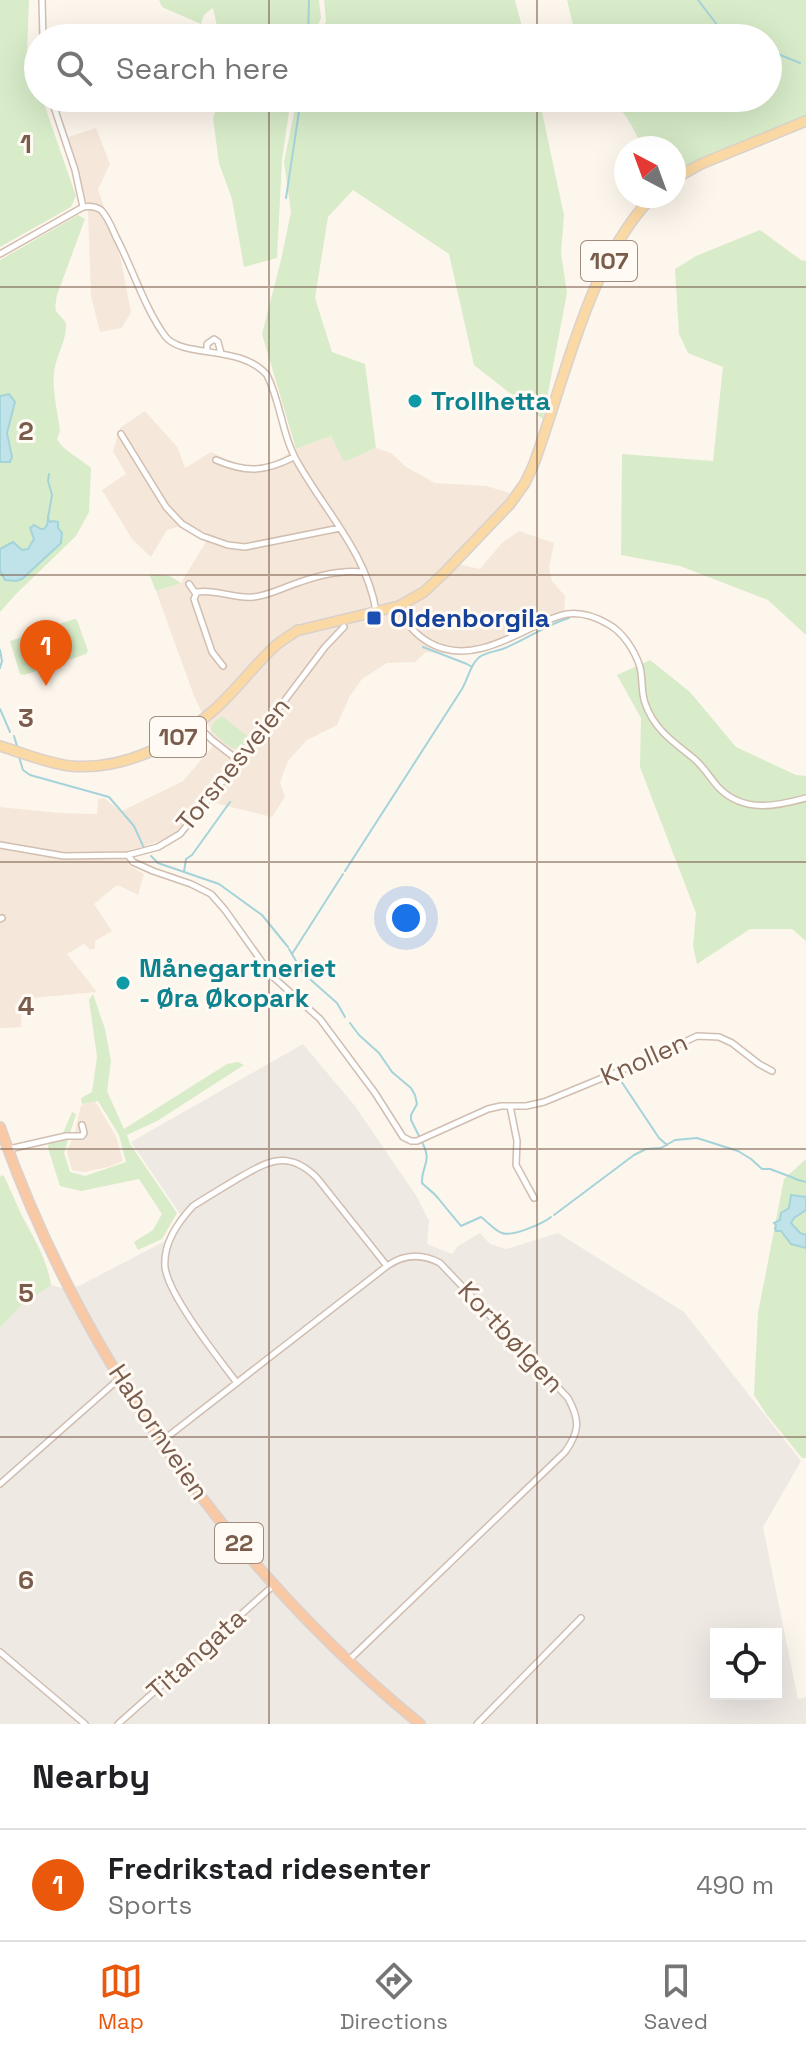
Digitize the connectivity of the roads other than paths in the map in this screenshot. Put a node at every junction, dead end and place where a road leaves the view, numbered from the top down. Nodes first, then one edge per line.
1 (42, 0) edge
2 (43, 24) edge
3 (56, 112) edge
4 (806, 121) edge
5 (686, 172) edge
6 (83, 207) junction
7 (644, 208) edge
8 (0, 254) edge
9 (207, 351) junction
10 (221, 353) junction
11 (121, 434) dead end
12 (295, 457) junction
13 (216, 460) dead end
14 (340, 528) junction
15 (364, 572) junction
16 (189, 584) dead end
17 (196, 594) junction
18 (399, 606) junction
19 (376, 612) junction
20 (344, 627) dead end
21 (223, 666) dead end
22 (196, 724) junction
23 (0, 746) edge
24 (239, 761) junction
25 (806, 798) edge
26 (0, 845) edge
27 (128, 855) junction
28 (772, 1071) dead end
29 (510, 1106) junction
30 (82, 1125) dead end
31 (0, 1127) edge
32 (8, 1149) junction
33 (534, 1198) dead end
34 (387, 1266) junction
35 (120, 1377) junction
36 (237, 1383) junction
37 (162, 1441) junction
38 (0, 1484) edge
39 (274, 1585) junction
40 (581, 1618) dead end
41 (0, 1652) edge
42 (348, 1661) junction
43 (414, 1722) edge
44 (85, 1724) edge
45 (118, 1724) edge
46 (477, 1724) edge

1 - 2 street
3 - 6 street
4 - 5 main road
6 - 8 street
6 - 9 street
7 - 18 main road, Torsnesveien / 107
9 - 10 street
9 - 10 street
10 - 12 street
11 - 14 street
12 - 13 street
12 - 14 street
14 - 15 street
15 - 17 street
15 - 19 street
16 - 17 street
17 - 21 street
18 - 19 main road, Torsnesveien / 107
18 - 25 street
19 - 22 main road, Torsnesveien / 107
20 - 24 street, Torsnesveien
22 - 23 main road, Torsnesveien / 107
22 - 24 street
24 - 27 street, Torsnesveien
26 - 27 street, Torsnesveien
27 - 29 street, Knollen
28 - 29 street, Knollen
29 - 33 street
30 - 32 street
31 - 32 highway, Habornveien / 22
32 - 35 highway, Habornveien / 22
34 - 36 street, Kortbølgen
34 - 36 street
34 - 42 street, Kortbølgen
35 - 37 highway, Habornveien / 22
35 - 38 street
36 - 37 street, Kortbølgen
37 - 39 highway, Habornveien / 22
39 - 42 highway, Habornveien / 22
39 - 45 street, Titangata
40 - 46 street
41 - 44 street
42 - 43 highway, Habornveien / 22

